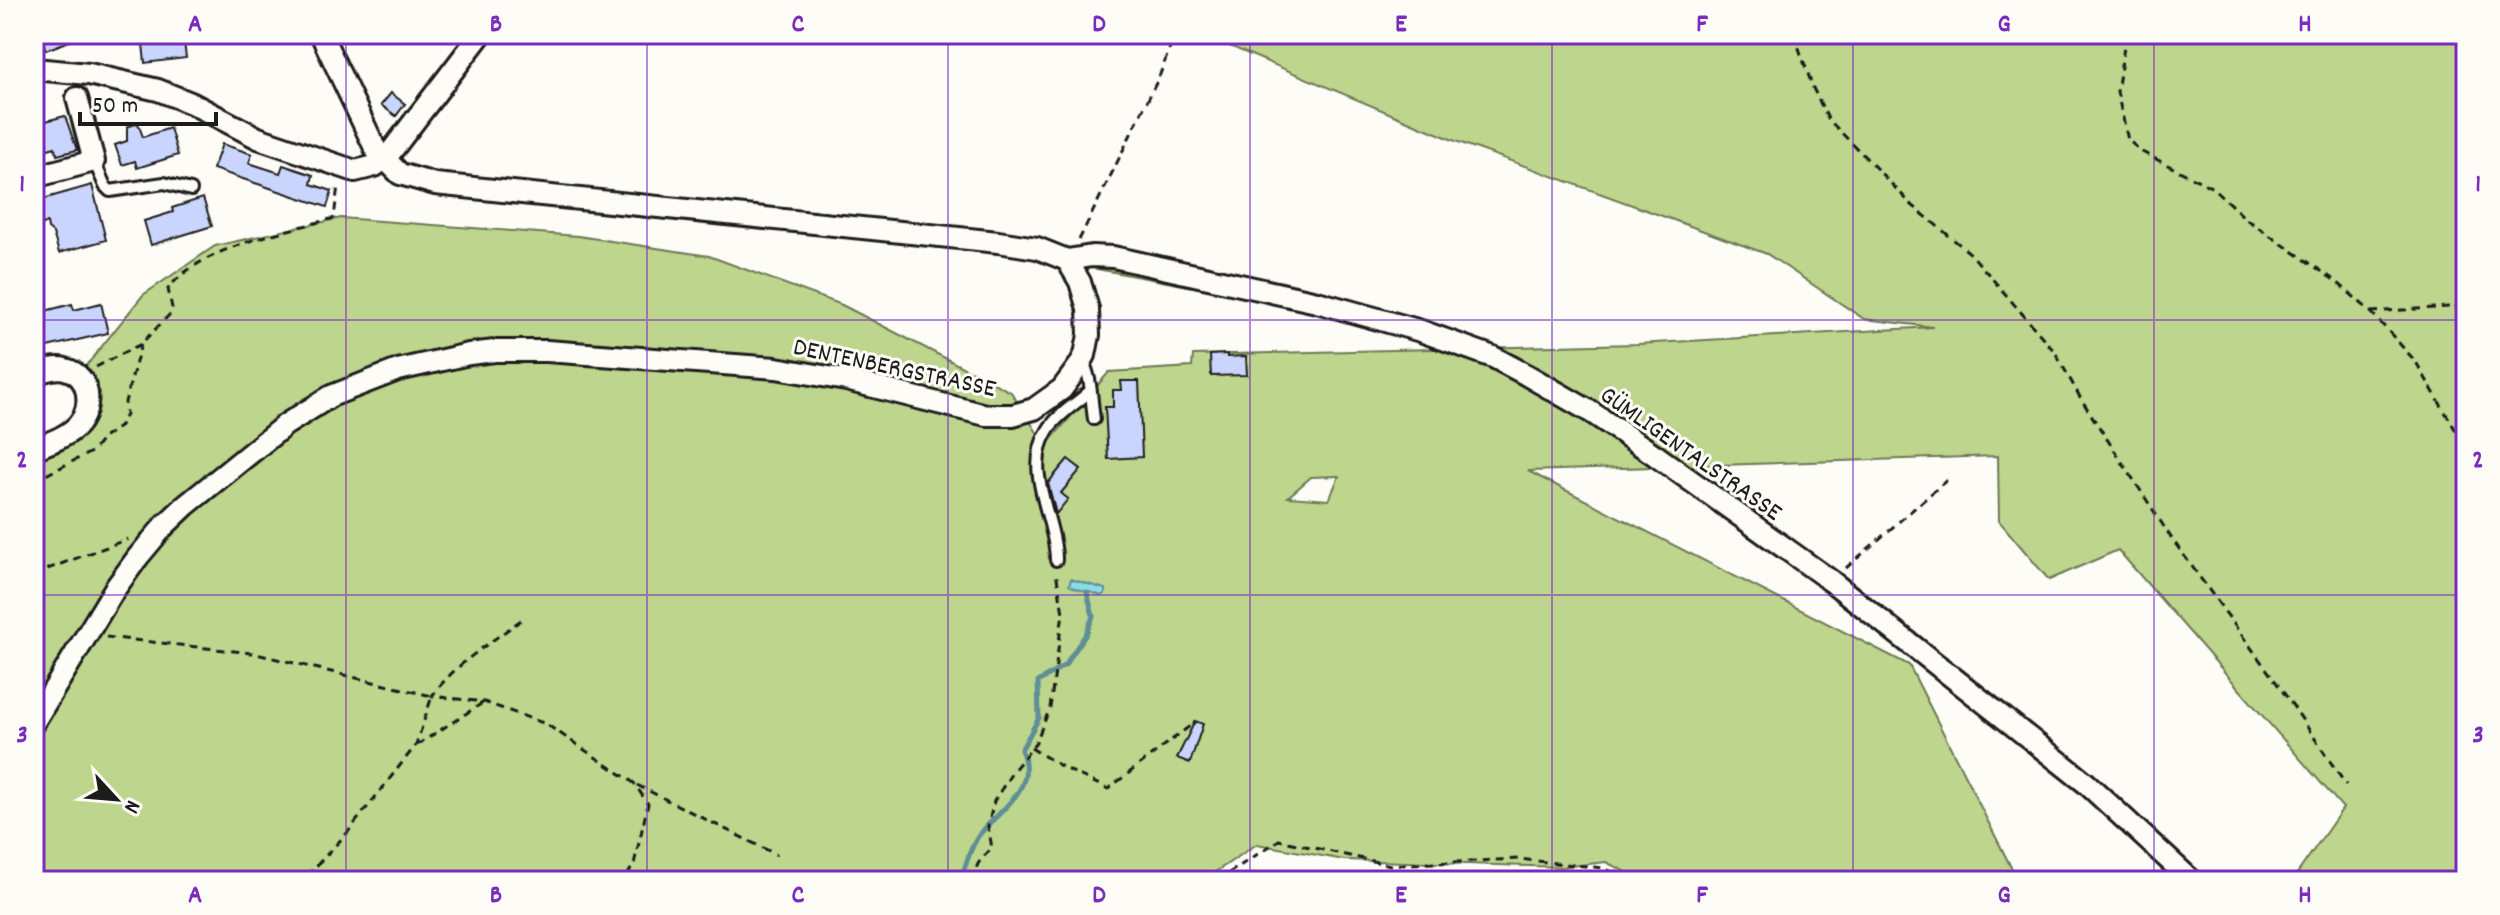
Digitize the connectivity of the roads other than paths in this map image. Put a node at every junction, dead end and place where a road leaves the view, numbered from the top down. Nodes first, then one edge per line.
1 (321, 34) edge
2 (481, 34) edge
3 (34, 69) edge
4 (77, 98) dead end
5 (383, 158) junction
6 (94, 161) junction
7 (34, 177) edge
8 (191, 190) dead end
9 (1067, 260) junction
10 (1082, 360) junction
11 (34, 374) edge
12 (1089, 392) junction
13 (1094, 419) dead end
14 (34, 449) edge
15 (1056, 560) road end
16 (34, 722) edge
17 (2192, 881) edge

1 - 5 street
2 - 5 street
3 - 5 street
4 - 6 street
5 - 9 street
6 - 7 street
6 - 8 lane
9 - 10 street, DENTENBERGSTRASSE
9 - 17 street, GÜMLIGENTALSTRASSE
10 - 12 lane
10 - 16 street, DENTENBERGSTRASSE
11 - 14 street
12 - 13 lane
12 - 15 lane

